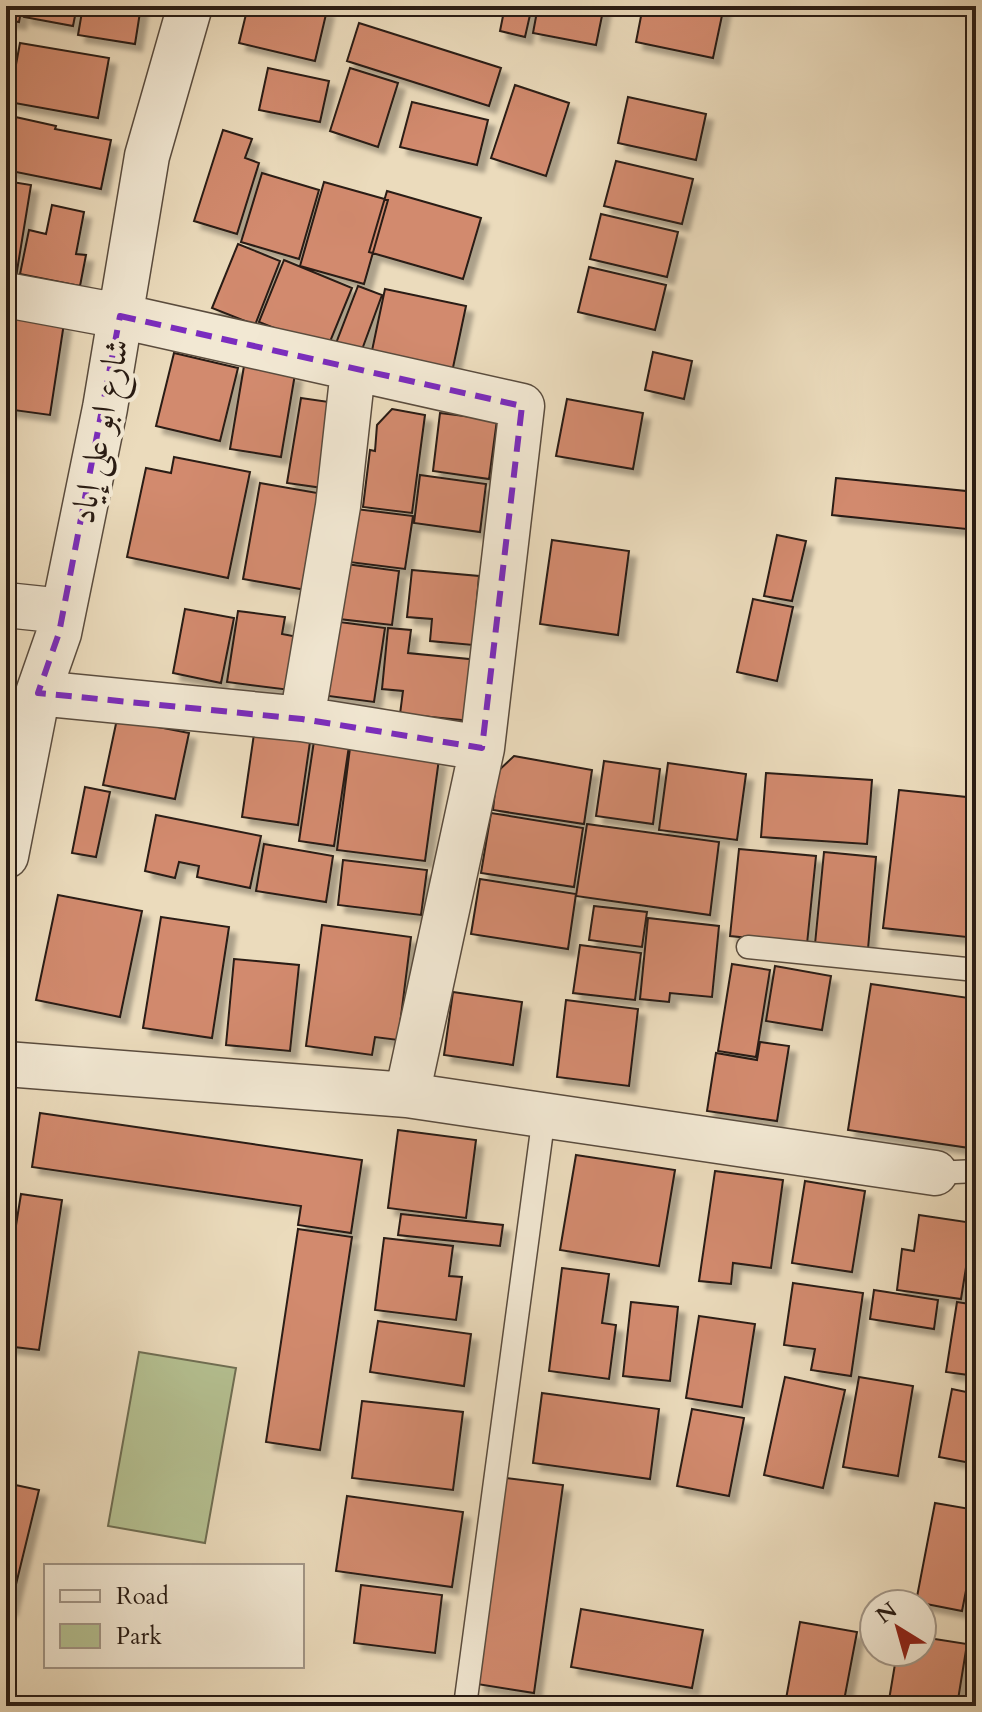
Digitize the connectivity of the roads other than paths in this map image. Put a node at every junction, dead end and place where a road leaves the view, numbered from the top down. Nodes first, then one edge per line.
1 (190, 6) edge
2 (6, 295) edge
3 (120, 316) junction
4 (353, 370) junction
5 (6, 605) edge
6 (63, 611) junction
7 (38, 693) junction
8 (302, 719) junction
9 (482, 748) junction
10 (6, 856) edge
11 (748, 947) dead end
12 (976, 970) edge
13 (6, 1064) edge
14 (407, 1095) junction
15 (544, 1115) junction
16 (956, 1172) edge
17 (465, 1706) edge

1 - 3 street, شارع ابو على إياد
2 - 3 street
3 - 4 street
3 - 6 street, شارع ابو على إياد
4 - 8 street
4 - 9 street
5 - 6 street
6 - 7 street, شارع ابو على إياد
7 - 8 street
7 - 10 street, شارع ابو على إياد
8 - 9 street
9 - 14 street
11 - 12 lane
13 - 14 street
14 - 15 street
15 - 16 street
15 - 17 lane

